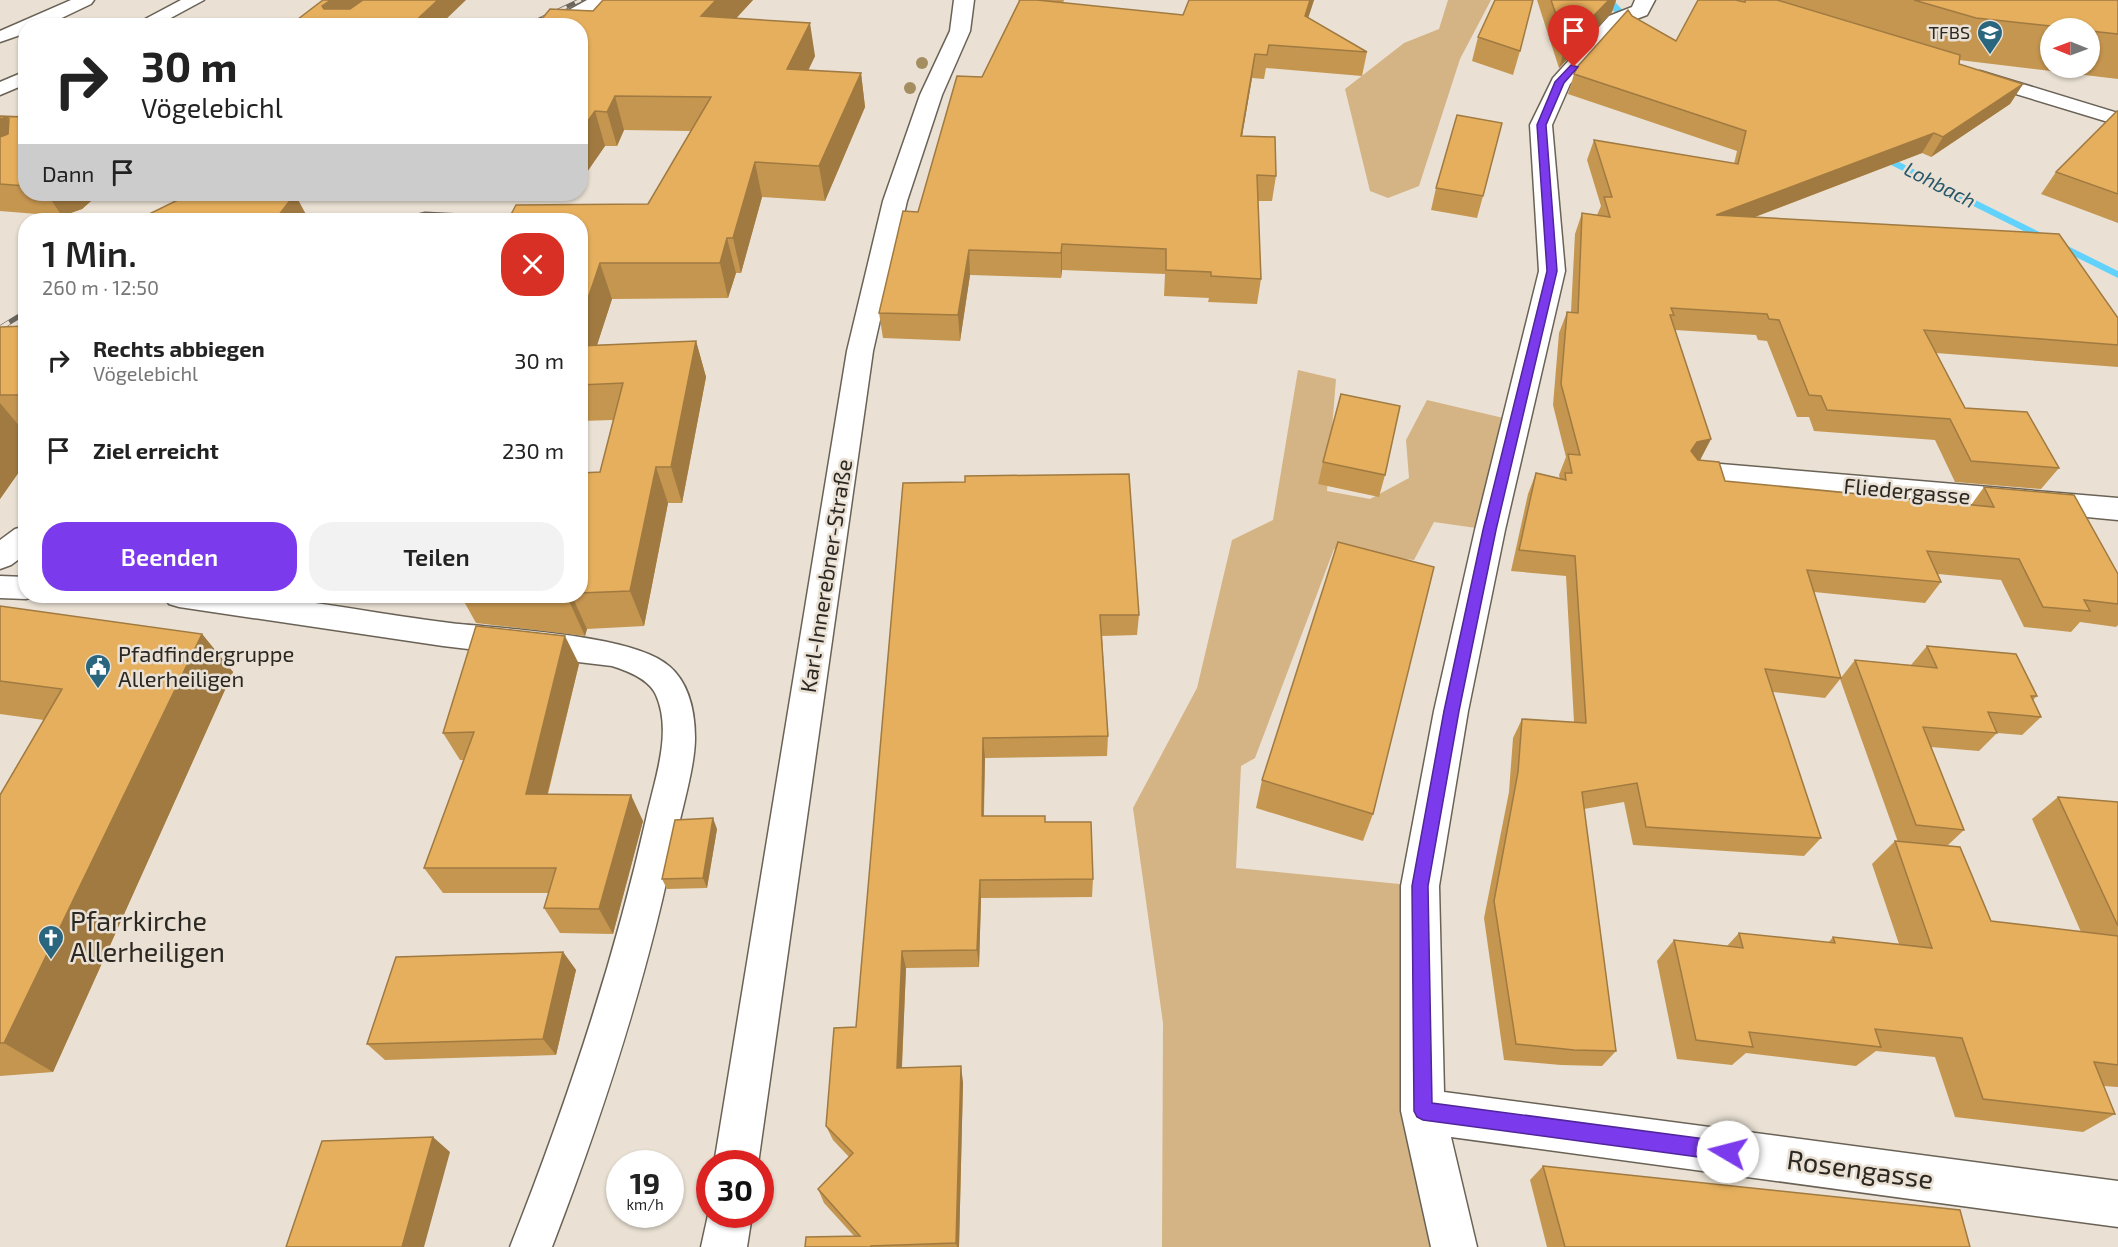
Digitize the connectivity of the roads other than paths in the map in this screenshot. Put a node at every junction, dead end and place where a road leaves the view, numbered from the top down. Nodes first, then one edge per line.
1 (85, 0) edge
2 (195, 0) edge
3 (602, 0) edge
4 (964, 0) edge
5 (1634, 10) edge
6 (45, 18) edge
7 (158, 18) edge
8 (566, 18) edge
9 (18, 30) edge
10 (0, 37) edge
11 (1967, 72) edge
12 (18, 81) edge
13 (0, 89) edge
14 (2118, 119) edge
15 (1697, 472) edge
16 (2118, 509) edge
17 (18, 543) edge
18 (0, 557) edge
19 (0, 587) edge
20 (18, 588) edge
21 (228, 603) edge
22 (1423, 1111) junction
23 (738, 1150) edge
24 (2118, 1204) edge
25 (727, 1228) edge
26 (531, 1247) edge
27 (724, 1247) edge
28 (1454, 1247) edge

1 - 6 lane
2 - 7 lane
3 - 8 street
4 - 23 street, Karl-Innerebner-Straße
5 - 22 street
9 - 10 lane
11 - 14 lane
12 - 13 lane
15 - 16 street, Fliedergasse
17 - 18 street
19 - 20 lane
21 - 26 lane
22 - 24 street, Rosengasse
22 - 28 street
25 - 27 street

